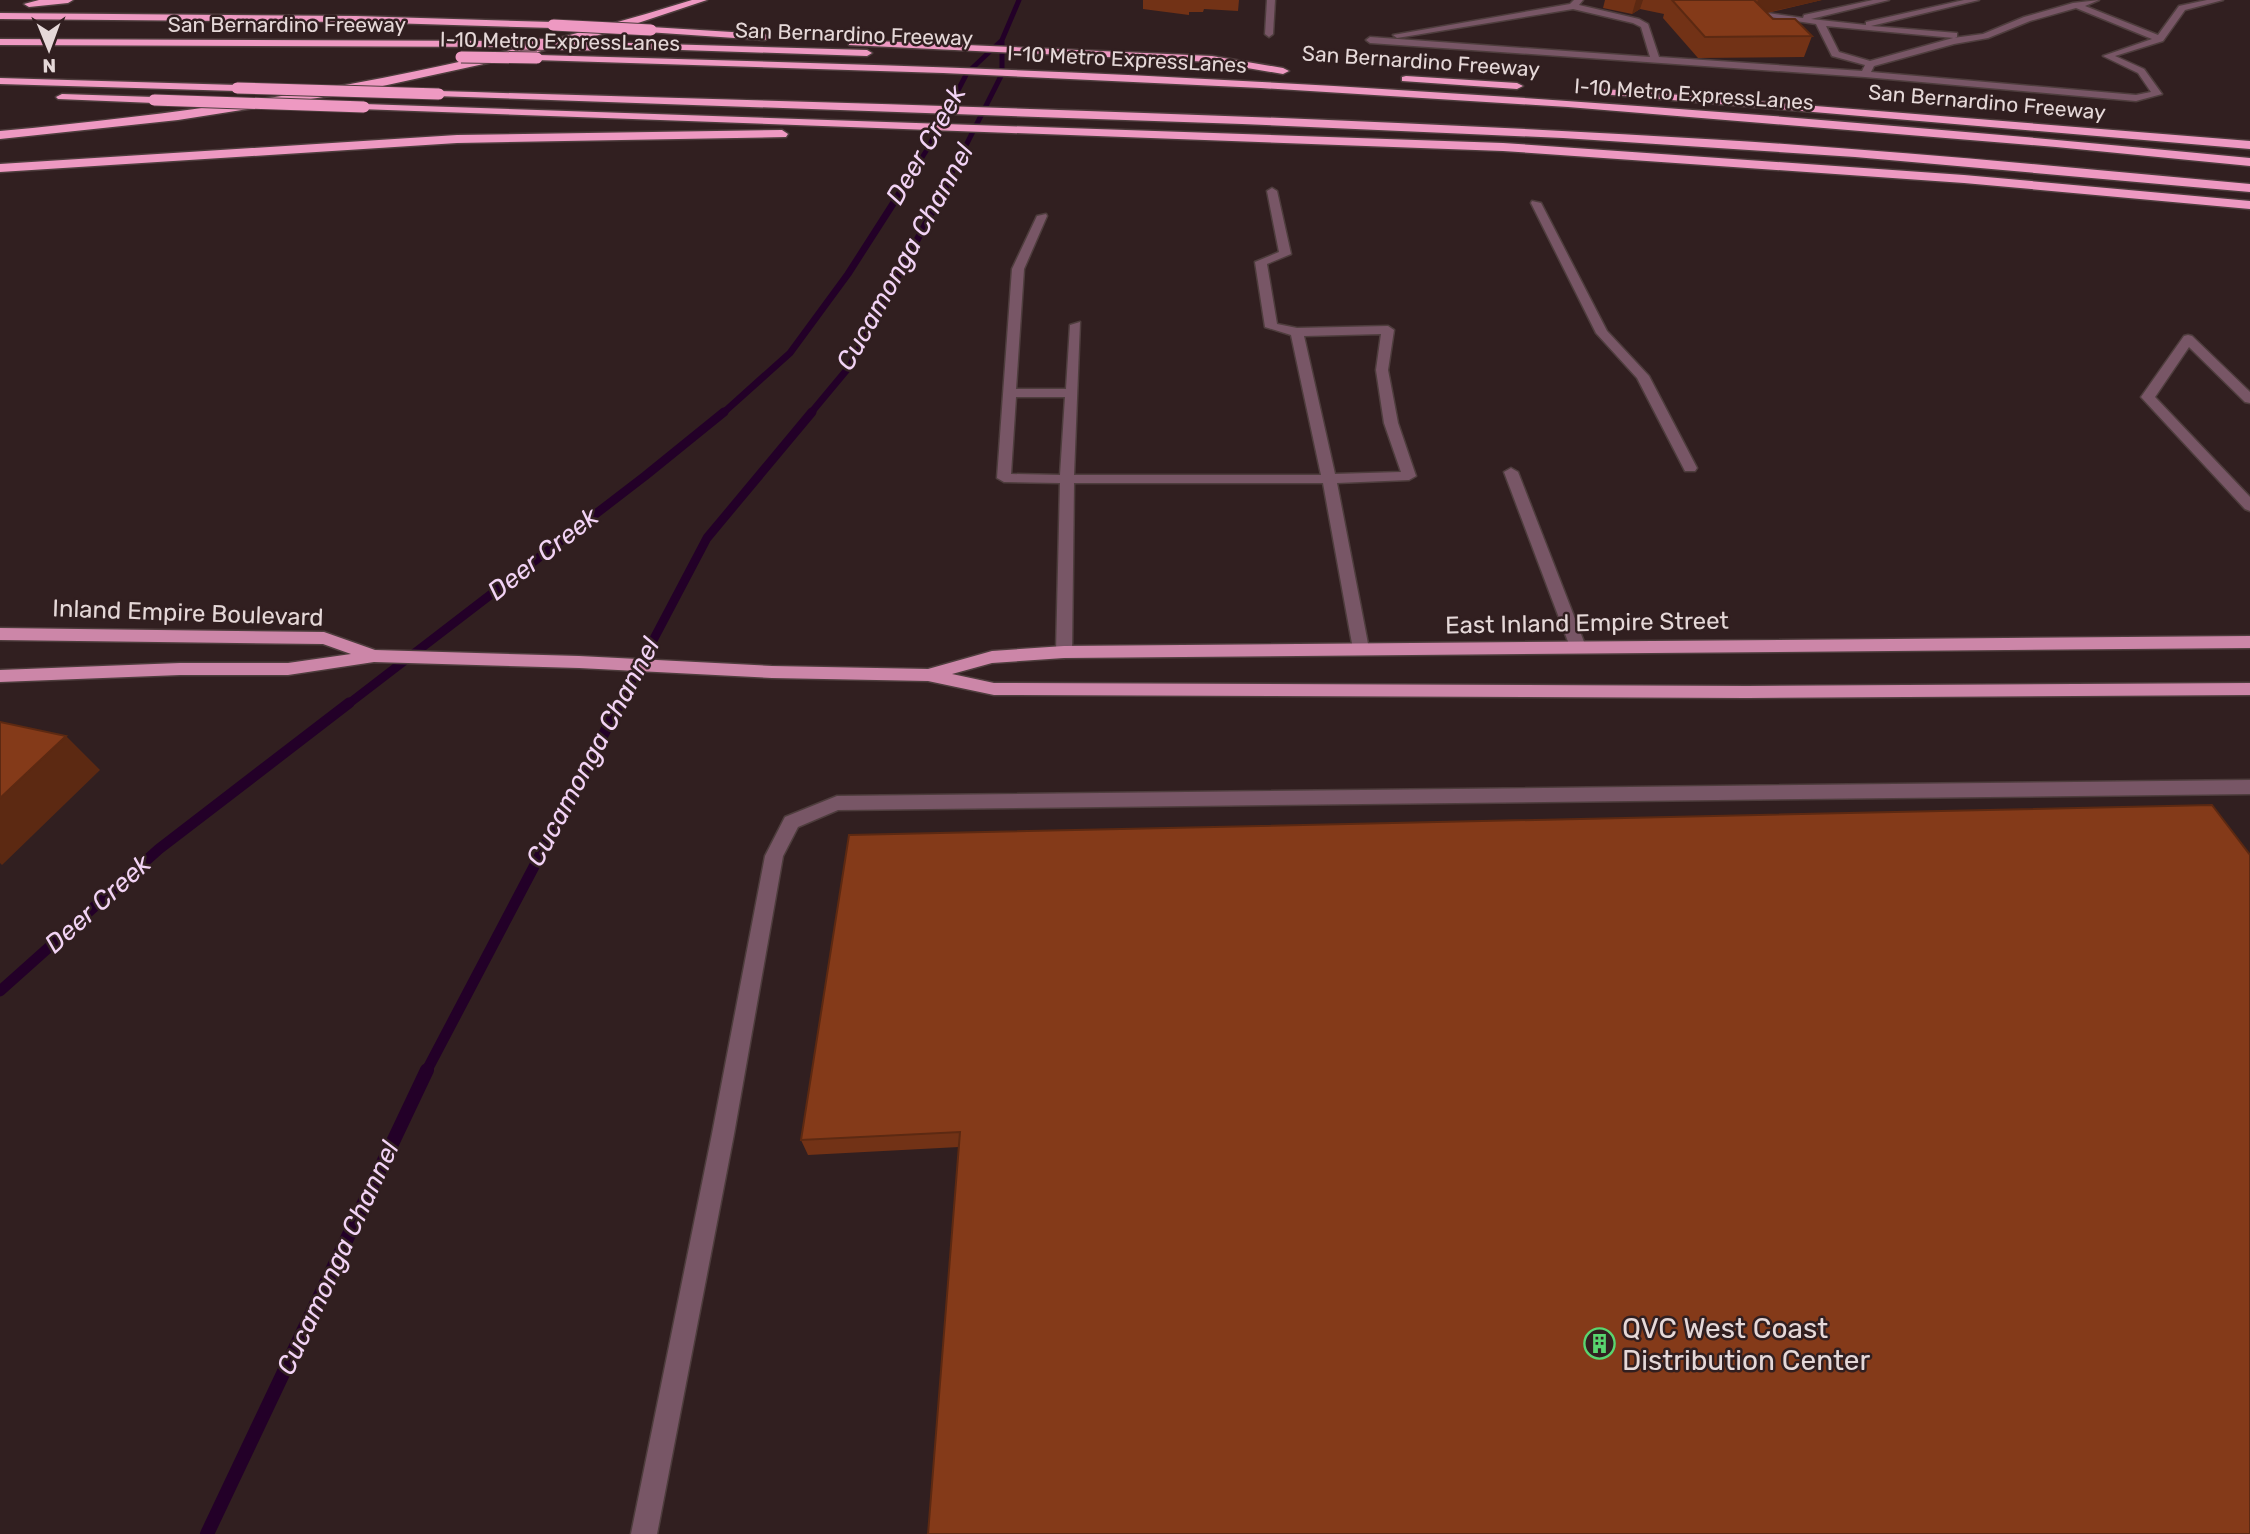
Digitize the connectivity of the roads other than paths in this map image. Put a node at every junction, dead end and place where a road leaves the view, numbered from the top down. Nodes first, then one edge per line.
1 (68, 0) edge
2 (702, 0) edge
3 (1271, 0) edge
4 (1885, 0) edge
5 (1975, 0) edge
6 (2095, 0) edge
7 (2219, 0) edge
8 (1576, 3) edge
9 (2078, 3) edge
10 (0, 7) edge
11 (1760, 15) edge
12 (0, 16) edge
13 (1792, 20) junction
14 (1820, 23) junction
15 (1854, 27) junction
16 (1269, 34) dead end
17 (1985, 36) junction
18 (771, 37) dead end
19 (784, 38) dead end
20 (2160, 39) junction
21 (0, 42) edge
22 (955, 52) junction
23 (447, 57) dead end
24 (1655, 60) junction
25 (1868, 69) junction
26 (1297, 72) dead end
27 (1389, 78) dead end
28 (0, 80) edge
29 (1536, 87) dead end
30 (1591, 91) dead end
31 (51, 97) dead end
32 (913, 125) junction
33 (0, 135) edge
34 (2250, 145) edge
35 (2250, 162) edge
36 (0, 168) edge
37 (2250, 188) edge
38 (1272, 191) dead end
39 (1536, 203) dead end
40 (2250, 205) edge
41 (1042, 216) dead end
42 (1076, 324) dead end
43 (1297, 332) junction
44 (1010, 393) junction
45 (1072, 393) junction
46 (2250, 400) edge
47 (1690, 468) dead end
48 (1511, 472) dead end
49 (1329, 478) junction
50 (1068, 480) junction
51 (2250, 506) edge
52 (0, 634) edge
53 (2250, 642) edge
54 (1578, 647) junction
55 (1361, 649) junction
56 (1064, 652) junction
57 (374, 656) junction
58 (928, 675) junction
59 (0, 676) edge
60 (2250, 689) edge
61 (2250, 787) edge
62 (644, 1534) edge

1 - 10 highway
2 - 33 highway
3 - 16 street
4 - 13 street
5 - 15 street
6 - 9 street
7 - 20 street
8 - 24 street
8 - 24 street
9 - 17 street
9 - 20 street
11 - 13 street
12 - 18 highway, bridge
13 - 14 street
14 - 15 street
14 - 25 street
15 - 17 street
17 - 25 street
19 - 22 highway
20 - 25 street
21 - 22 highway, San Bernardino Freeway, bridge
22 - 26 highway, San Bernardino Freeway
23 - 35 highway, I-10 Metro ExpressLanes, bridge
24 - 25 street
27 - 29 highway, San Bernardino Freeway
28 - 37 highway, I-10 Metro ExpressLanes, bridge
30 - 34 highway, San Bernardino Freeway
31 - 32 highway, bridge
32 - 36 highway
32 - 40 highway
38 - 43 street
39 - 47 street
41 - 44 street
42 - 45 street
43 - 49 street
43 - 49 street
44 - 45 street
44 - 50 street
45 - 50 street
46 - 51 street
48 - 54 street
49 - 50 street
49 - 55 street
50 - 56 street
52 - 57 main road, Inland Empire Boulevard
53 - 54 main road, East Inland Empire Street
54 - 55 main road, East Inland Empire Street
55 - 56 main road, East Inland Empire Street
56 - 58 main road, East Inland Empire Street
57 - 58 main road, East Inland Empire Street
57 - 59 main road, Inland Empire Boulevard
58 - 60 main road, East Inland Empire Street
61 - 62 street

